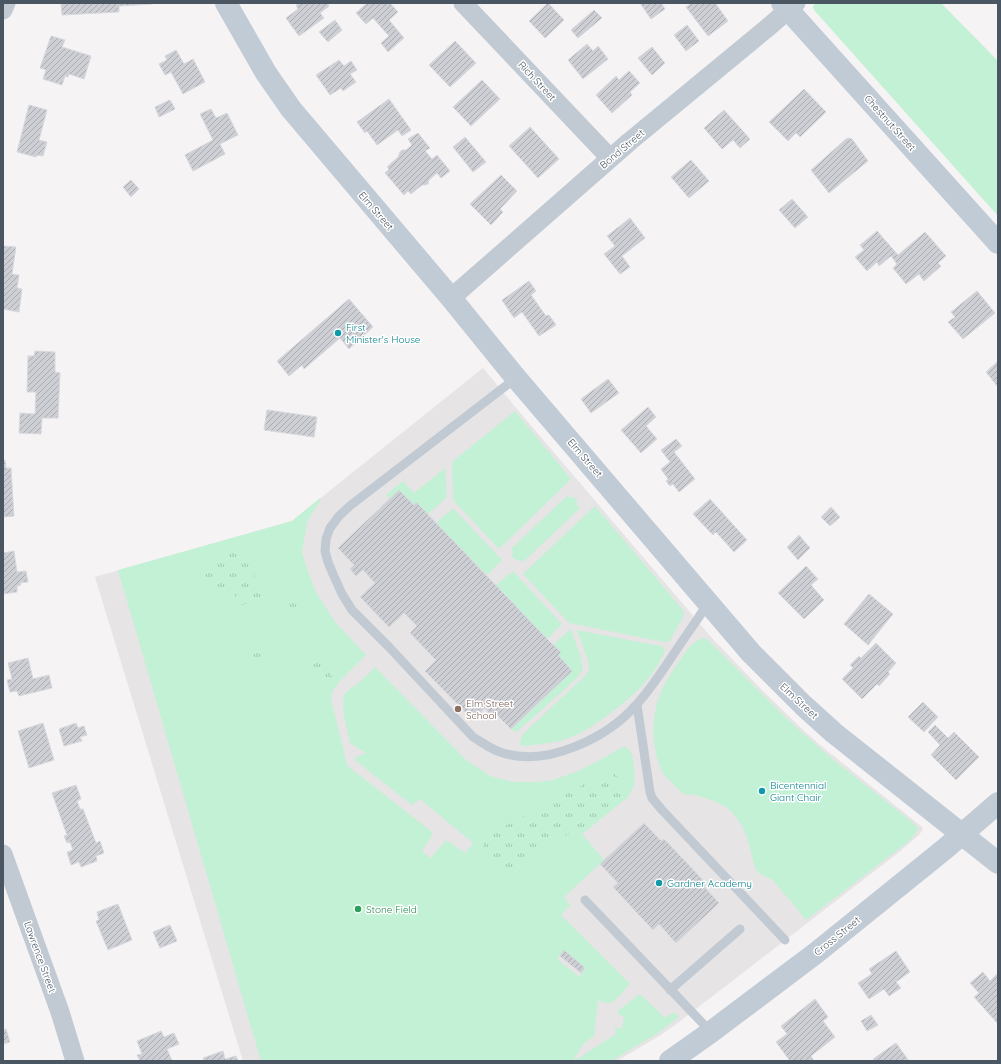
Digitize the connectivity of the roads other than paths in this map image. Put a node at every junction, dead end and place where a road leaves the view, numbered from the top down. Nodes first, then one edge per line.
1 (6, 3) edge
2 (226, 3) edge
3 (463, 3) edge
4 (789, 5) edge
5 (3, 10) edge
6 (610, 158) junction
7 (998, 243) edge
8 (450, 298) junction
9 (516, 378) junction
10 (708, 603) junction
11 (637, 705) junction
12 (998, 803) edge
13 (962, 835) junction
14 (3, 854) edge
15 (998, 863) edge
16 (585, 900) dead end
17 (740, 929) dead end
18 (785, 940) dead end
19 (670, 990) junction
20 (711, 1032) junction
21 (75, 1061) edge
22 (670, 1061) edge

1 - 5 street
2 - 8 street, Elm Street
3 - 6 street, Rich Street
4 - 6 street, Bond Street
4 - 7 street, Chestnut Street
6 - 8 street, Bond Street
8 - 9 street, Elm Street
9 - 10 street, Elm Street
9 - 11 lane
10 - 11 lane
10 - 13 street, Elm Street
11 - 18 lane
12 - 13 street, Cross Street
13 - 15 street, Elm Street
13 - 20 street, Cross Street
14 - 21 street, Lawrence Street
16 - 19 lane
17 - 19 lane
19 - 20 lane
20 - 22 street, Cross Street

